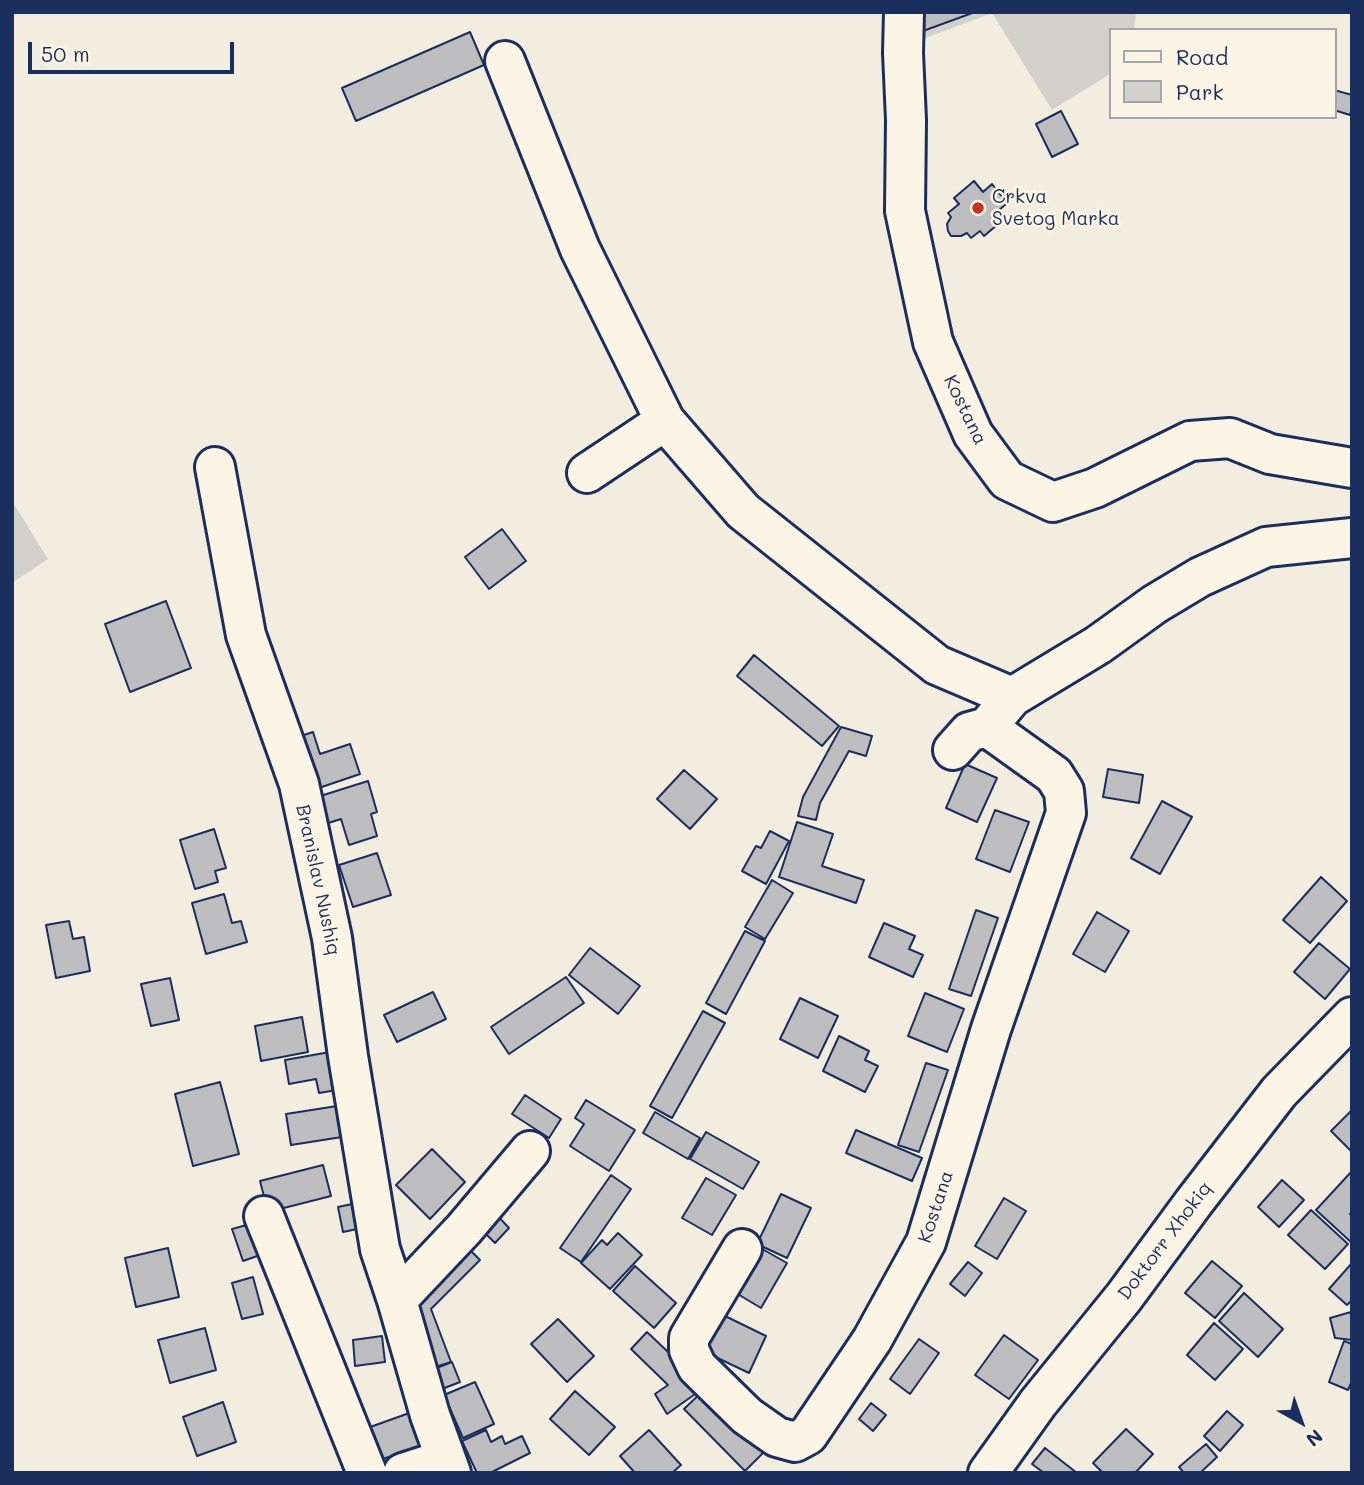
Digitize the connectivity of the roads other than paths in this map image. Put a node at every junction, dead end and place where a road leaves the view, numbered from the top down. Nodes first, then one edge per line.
1 (904, 12) edge
2 (505, 61) dead end
3 (666, 421) junction
4 (215, 467) dead end
5 (1352, 468) edge
6 (587, 474) dead end
7 (1352, 538) edge
8 (1012, 697) junction
9 (987, 727) junction
10 (953, 750) dead end
11 (1352, 1017) edge
12 (530, 1151) dead end
13 (264, 1216) dead end
14 (742, 1248) dead end
15 (397, 1300) junction
16 (448, 1466) edge
17 (367, 1473) edge
18 (403, 1473) edge
19 (988, 1473) edge

1 - 5 street, Kostana
2 - 3 street
3 - 6 street
3 - 8 street
4 - 15 street, Branislav Nushiq
7 - 8 street
8 - 9 street
9 - 10 street
9 - 14 street, Kostana
11 - 19 street, Doktorr Xhokiq
12 - 15 street
13 - 17 street
15 - 16 street, Branislav Nushiq
16 - 18 street, Branislav Nushiq

